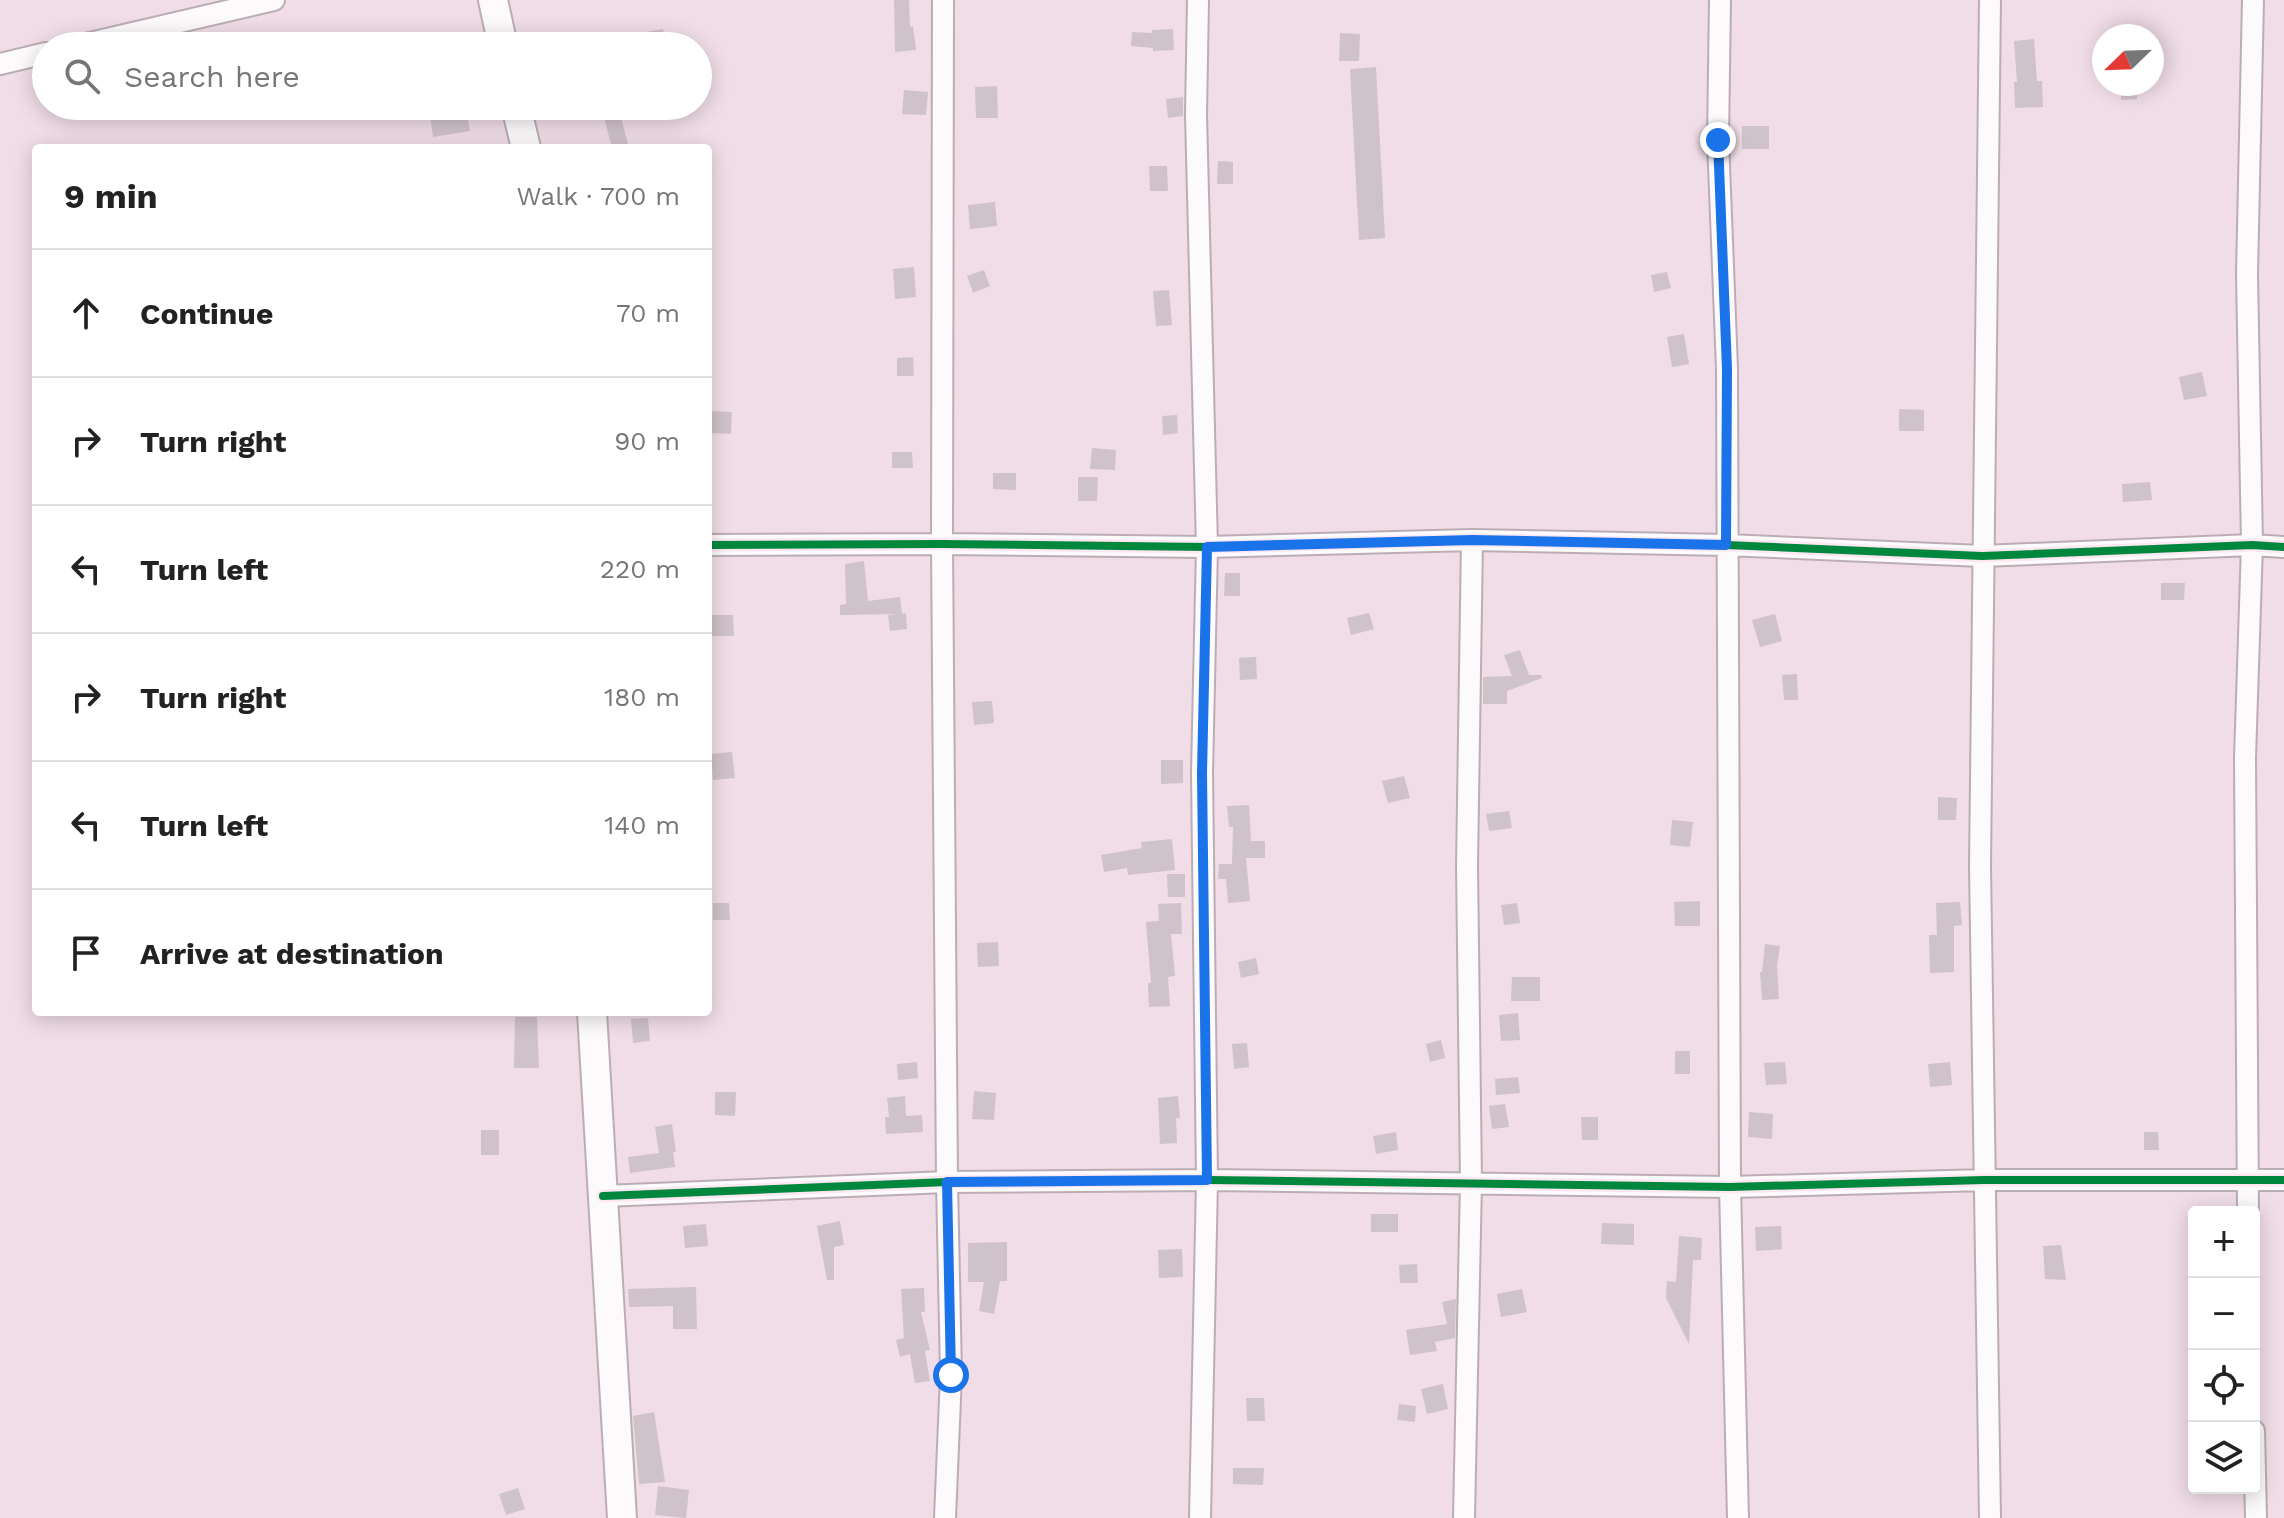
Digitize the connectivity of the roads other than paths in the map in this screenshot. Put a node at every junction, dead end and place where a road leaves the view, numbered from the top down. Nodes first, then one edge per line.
1 (274, 0) edge
2 (493, 0) edge
3 (943, 0) edge
4 (1198, 0) edge
5 (1720, 0) edge
6 (1990, 0) edge
7 (2253, 0) edge
8 (137, 32) edge
9 (500, 32) edge
10 (32, 56) edge
11 (0, 64) edge
12 (519, 120) edge
13 (525, 144) edge
14 (1472, 540) junction
15 (942, 544) junction
16 (712, 545) edge
17 (1726, 545) junction
18 (2252, 545) junction
19 (1207, 547) junction
20 (2284, 547) edge
21 (1982, 556) junction
22 (592, 1016) edge
23 (1207, 1180) junction
24 (1984, 1180) junction
25 (2247, 1180) junction
26 (2284, 1180) edge
27 (947, 1182) junction
28 (1471, 1182) junction
29 (1730, 1187) junction
30 (603, 1196) junction
31 (2248, 1206) edge
32 (2255, 1494) edge
33 (622, 1518) edge
34 (945, 1518) edge
35 (1200, 1518) edge
36 (1464, 1518) edge
37 (1738, 1518) edge
38 (1990, 1518) edge
39 (2256, 1518) edge

1 - 8 street
2 - 9 street
3 - 15 street
4 - 19 street
5 - 17 street
6 - 21 street
7 - 18 street
10 - 11 street
12 - 13 street
14 - 17 street
14 - 19 street
14 - 28 street
15 - 16 street
15 - 19 street
15 - 27 street
17 - 21 street
17 - 29 street
18 - 20 street
18 - 21 street
18 - 25 street
19 - 23 street
21 - 24 street
22 - 30 street
23 - 27 street
23 - 28 street
23 - 35 street
24 - 25 street
24 - 29 street
24 - 38 street
25 - 26 street
25 - 31 street
27 - 30 street
27 - 34 street
28 - 29 street
28 - 36 street
29 - 37 street
30 - 33 street
32 - 39 street

